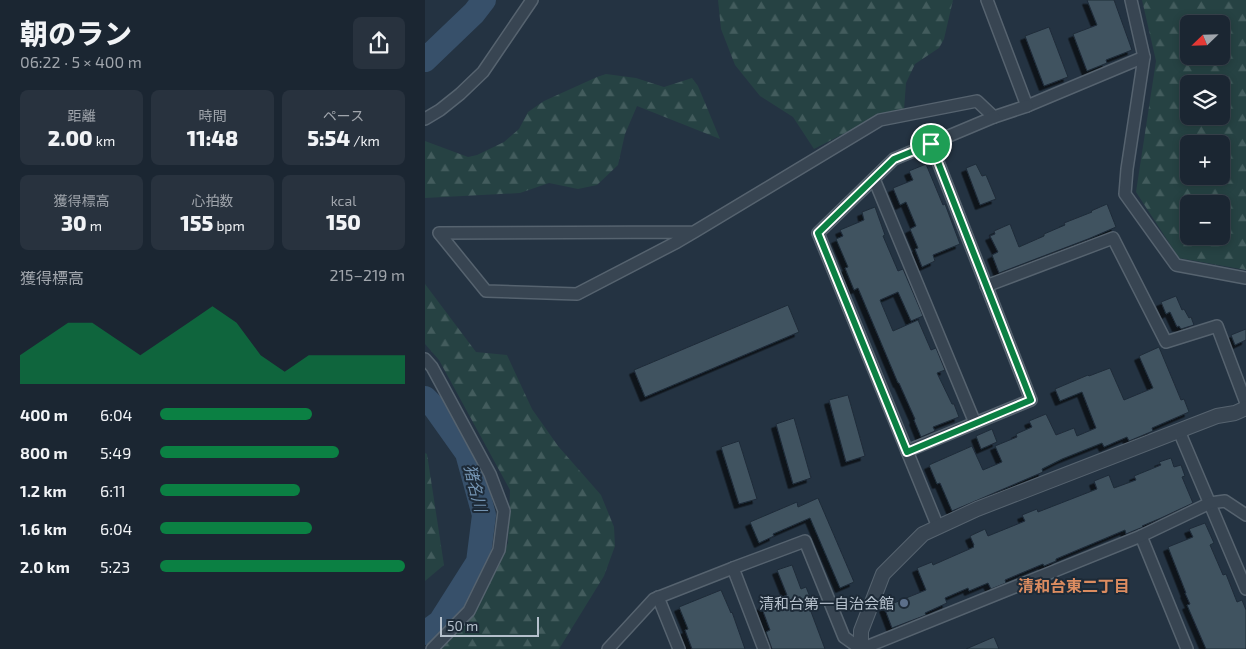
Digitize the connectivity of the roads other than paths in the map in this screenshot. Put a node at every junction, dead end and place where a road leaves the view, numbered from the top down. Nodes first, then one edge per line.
1 (532, 0) edge
2 (987, 0) edge
3 (1131, 0) edge
4 (1144, 57) junction
5 (1027, 106) junction
6 (994, 118) junction
7 (425, 119) edge
8 (931, 144) junction
9 (873, 179) junction
10 (694, 232) junction
11 (1246, 278) edge
12 (987, 286) junction
13 (425, 359) edge
14 (1246, 403) edge
15 (1242, 414) edge
16 (975, 423) junction
17 (1179, 431) junction
18 (907, 452) junction
19 (1210, 503) junction
20 (1246, 515) edge
21 (937, 527) junction
22 (1141, 536) junction
23 (733, 568) junction
24 (1246, 588) edge
25 (658, 597) junction
26 (432, 649) edge
27 (608, 649) edge
28 (679, 649) edge
29 (764, 649) edge
30 (861, 649) edge
31 (1187, 649) edge

1 - 7 street
2 - 5 street
3 - 4 street
4 - 5 street
4 - 11 street
5 - 6 street
6 - 8 street
6 - 10 street
8 - 9 street
8 - 12 street
9 - 16 street
9 - 18 street
10 - 10 street
12 - 14 street
12 - 16 street
13 - 26 street
15 - 17 street
16 - 18 street
17 - 19 street
17 - 21 street
18 - 21 street
19 - 20 street
19 - 22 street
19 - 24 street
21 - 30 street
22 - 30 street
22 - 31 street
23 - 25 street
23 - 29 street
23 - 30 street
25 - 27 street
25 - 28 street

